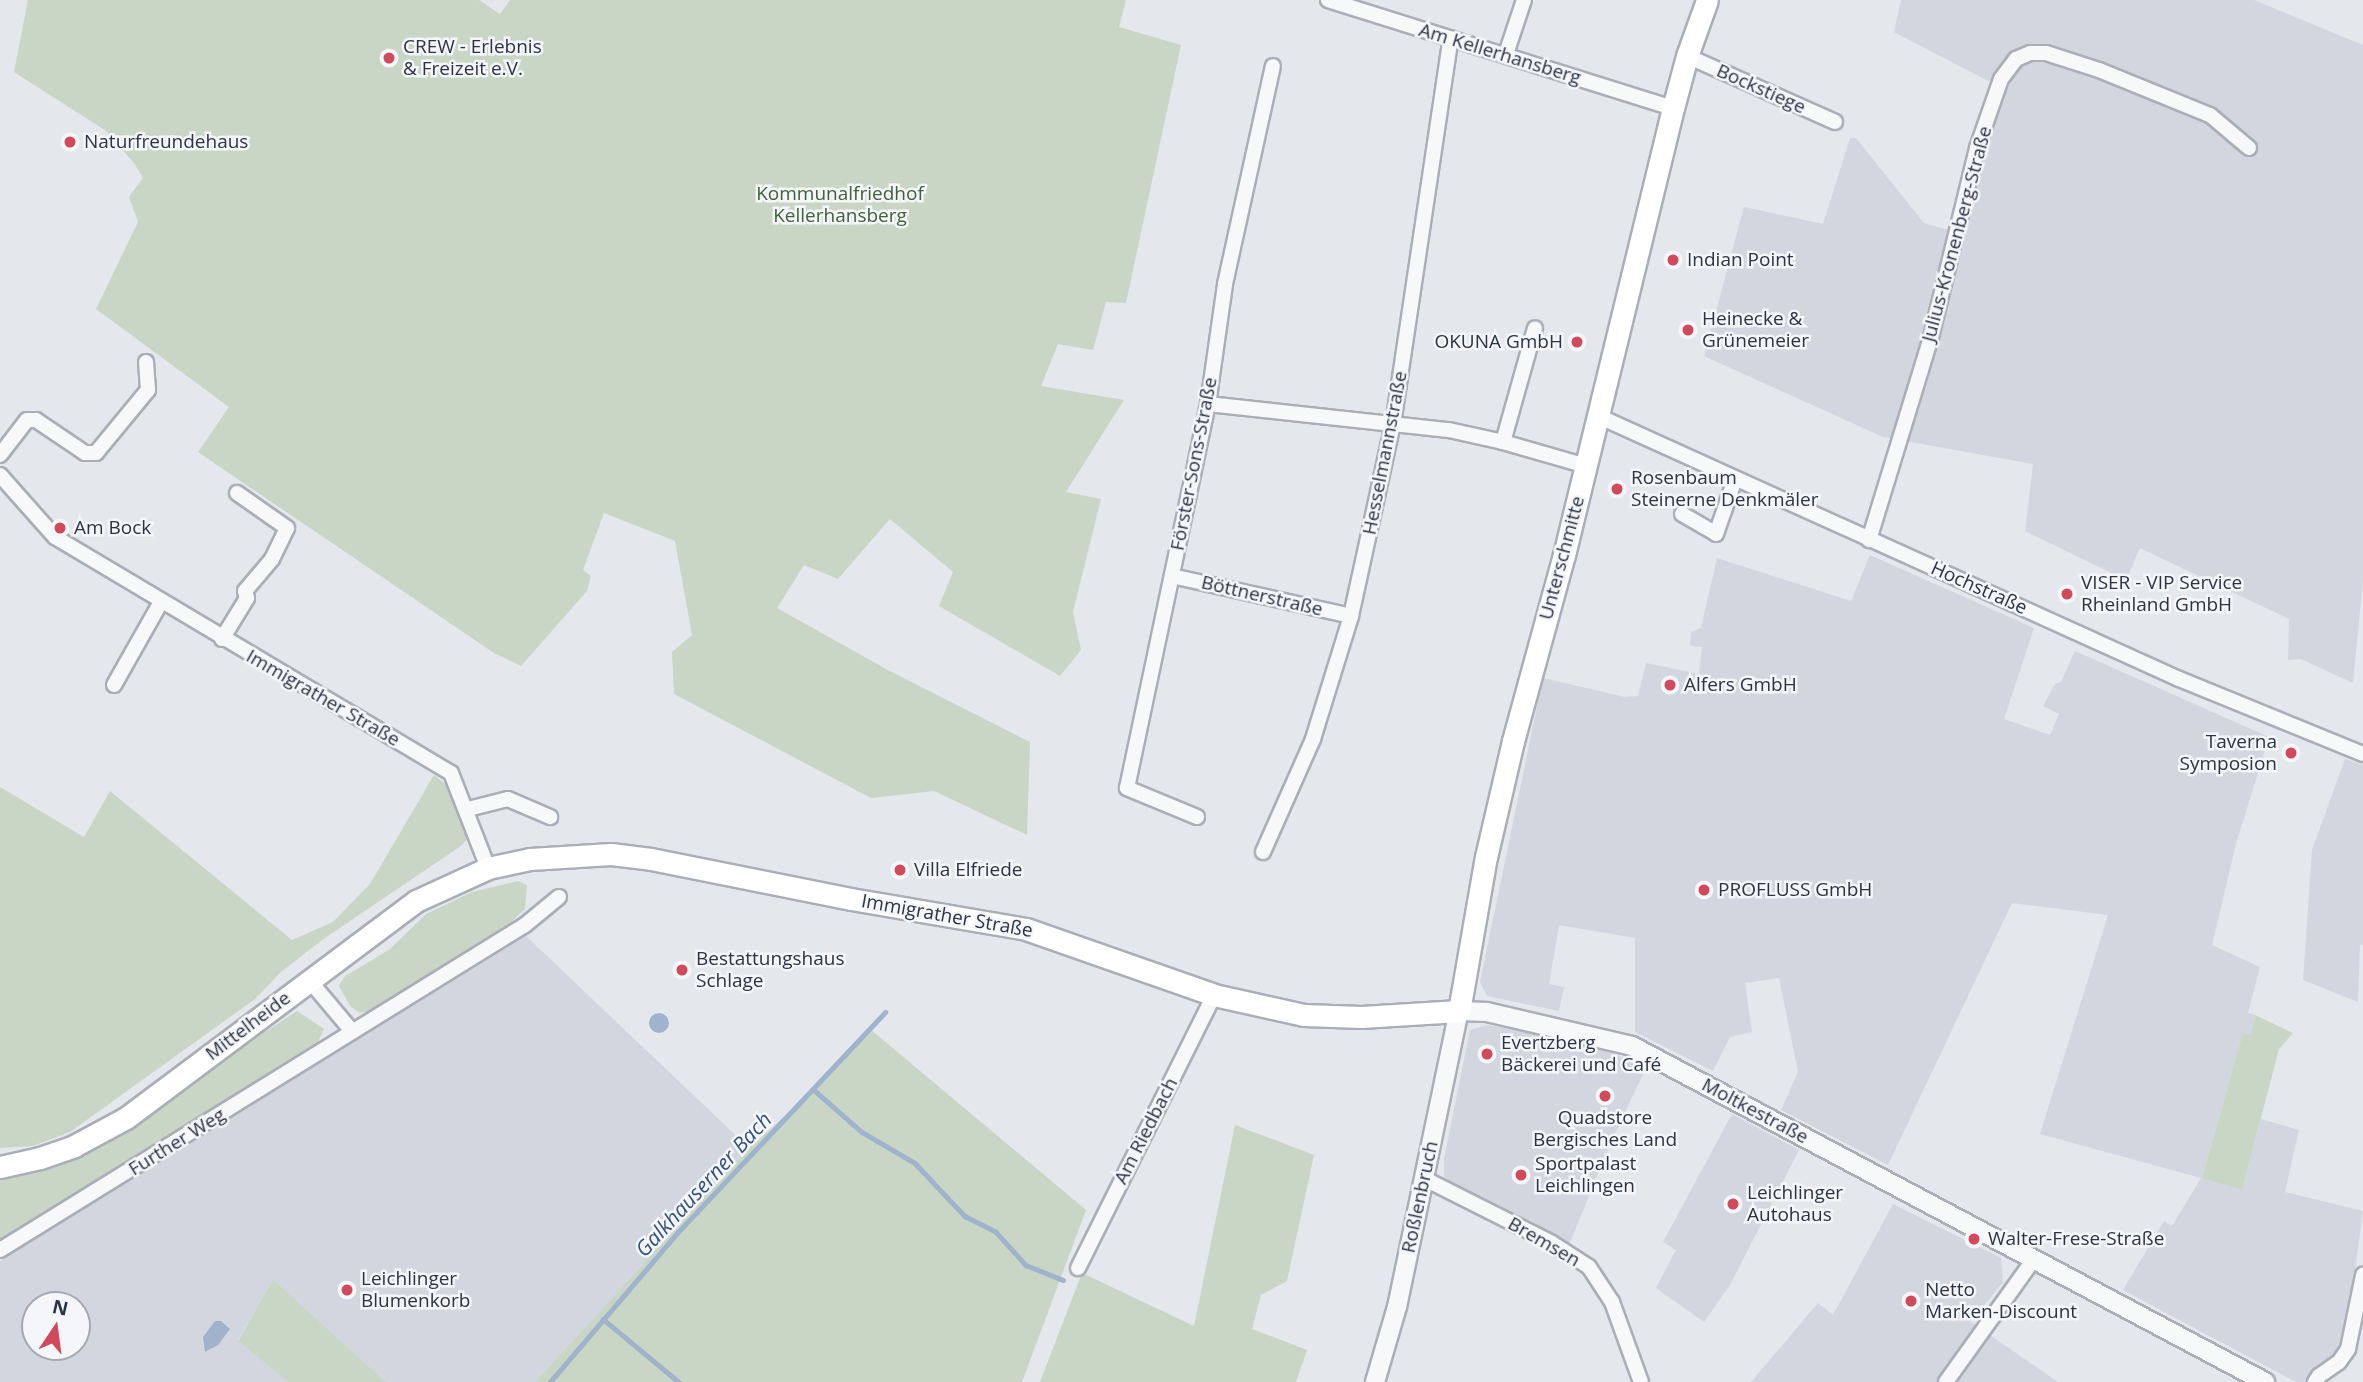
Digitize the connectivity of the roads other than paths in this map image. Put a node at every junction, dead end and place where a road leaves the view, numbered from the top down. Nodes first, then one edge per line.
1 (1328, 0) edge
2 (1524, 0) edge
3 (1707, 0) edge
4 (1451, 38) junction
5 (1506, 54) junction
6 (1686, 56) junction
7 (1273, 66) dead end
8 (1673, 108) junction
9 (1835, 122) dead end
10 (2249, 148) dead end
11 (1535, 328) dead end
12 (146, 362) dead end
13 (1208, 404) junction
14 (1598, 416) junction
15 (1393, 424) junction
16 (1503, 442) junction
17 (0, 455) edge
18 (1586, 466) junction
19 (0, 475) edge
20 (1735, 479) junction
21 (237, 493) dead end
22 (1682, 514) dead end
23 (1869, 540) junction
24 (1172, 576) junction
25 (161, 602) junction
26 (1352, 616) junction
27 (222, 639) junction
28 (114, 685) dead end
29 (2363, 754) edge
30 (468, 809) junction
31 (550, 817) dead end
32 (1197, 817) dead end
33 (1263, 852) dead end
34 (488, 867) junction
35 (559, 897) dead end
36 (309, 980) junction
37 (1214, 995) junction
38 (1459, 1011) junction
39 (352, 1031) junction
40 (0, 1167) edge
41 (1423, 1178) junction
42 (0, 1250) edge
43 (2034, 1259) junction
44 (1078, 1268) dead end
45 (2363, 1275) edge
46 (1375, 1382) edge
47 (1641, 1382) edge
48 (1946, 1382) edge
49 (2265, 1382) edge
50 (2315, 1382) edge

1 - 4 street, Am Kellerhansberg
2 - 5 street
3 - 6 main road
4 - 5 street, Am Kellerhansberg
4 - 15 street, Hesselmannstraße
5 - 8 street, Am Kellerhansberg
6 - 8 main road
6 - 9 street, Bockstiege
7 - 13 street, Förster-Sons-Straße
8 - 14 main road, Unterschmitte
10 - 23 street, Julius-Kronenberg-Straße
11 - 16 street
12 - 17 street
13 - 15 street
13 - 24 street, Förster-Sons-Straße
14 - 18 main road, Unterschmitte
14 - 20 street, Hochstraße
15 - 16 street
15 - 26 street, Hesselmannstraße
16 - 18 street
18 - 38 main road, Unterschmitte
19 - 25 street, Immigrather Straße
20 - 22 street
20 - 23 street, Hochstraße
21 - 27 street
23 - 29 street, Hochstraße
24 - 26 street, Böttnerstraße
24 - 32 street, Förster-Sons-Straße
25 - 27 street, Immigrather Straße
25 - 28 street
26 - 33 street, Hesselmannstraße
27 - 30 street, Immigrather Straße
30 - 31 street
30 - 34 street, Immigrather Straße
34 - 36 main road, Mittelheide
34 - 37 main road, Immigrather Straße
35 - 39 street, Further Weg
36 - 39 street
36 - 40 main road, Mittelheide
37 - 38 main road, Immigrather Straße
37 - 44 street, Am Riedbach
38 - 41 street, Roßlenbruch
38 - 43 street, Moltkestraße
39 - 42 street, Further Weg
41 - 46 street, Roßlenbruch
41 - 47 street, Bremsen
43 - 48 street
43 - 49 street, Moltkestraße
45 - 50 street

